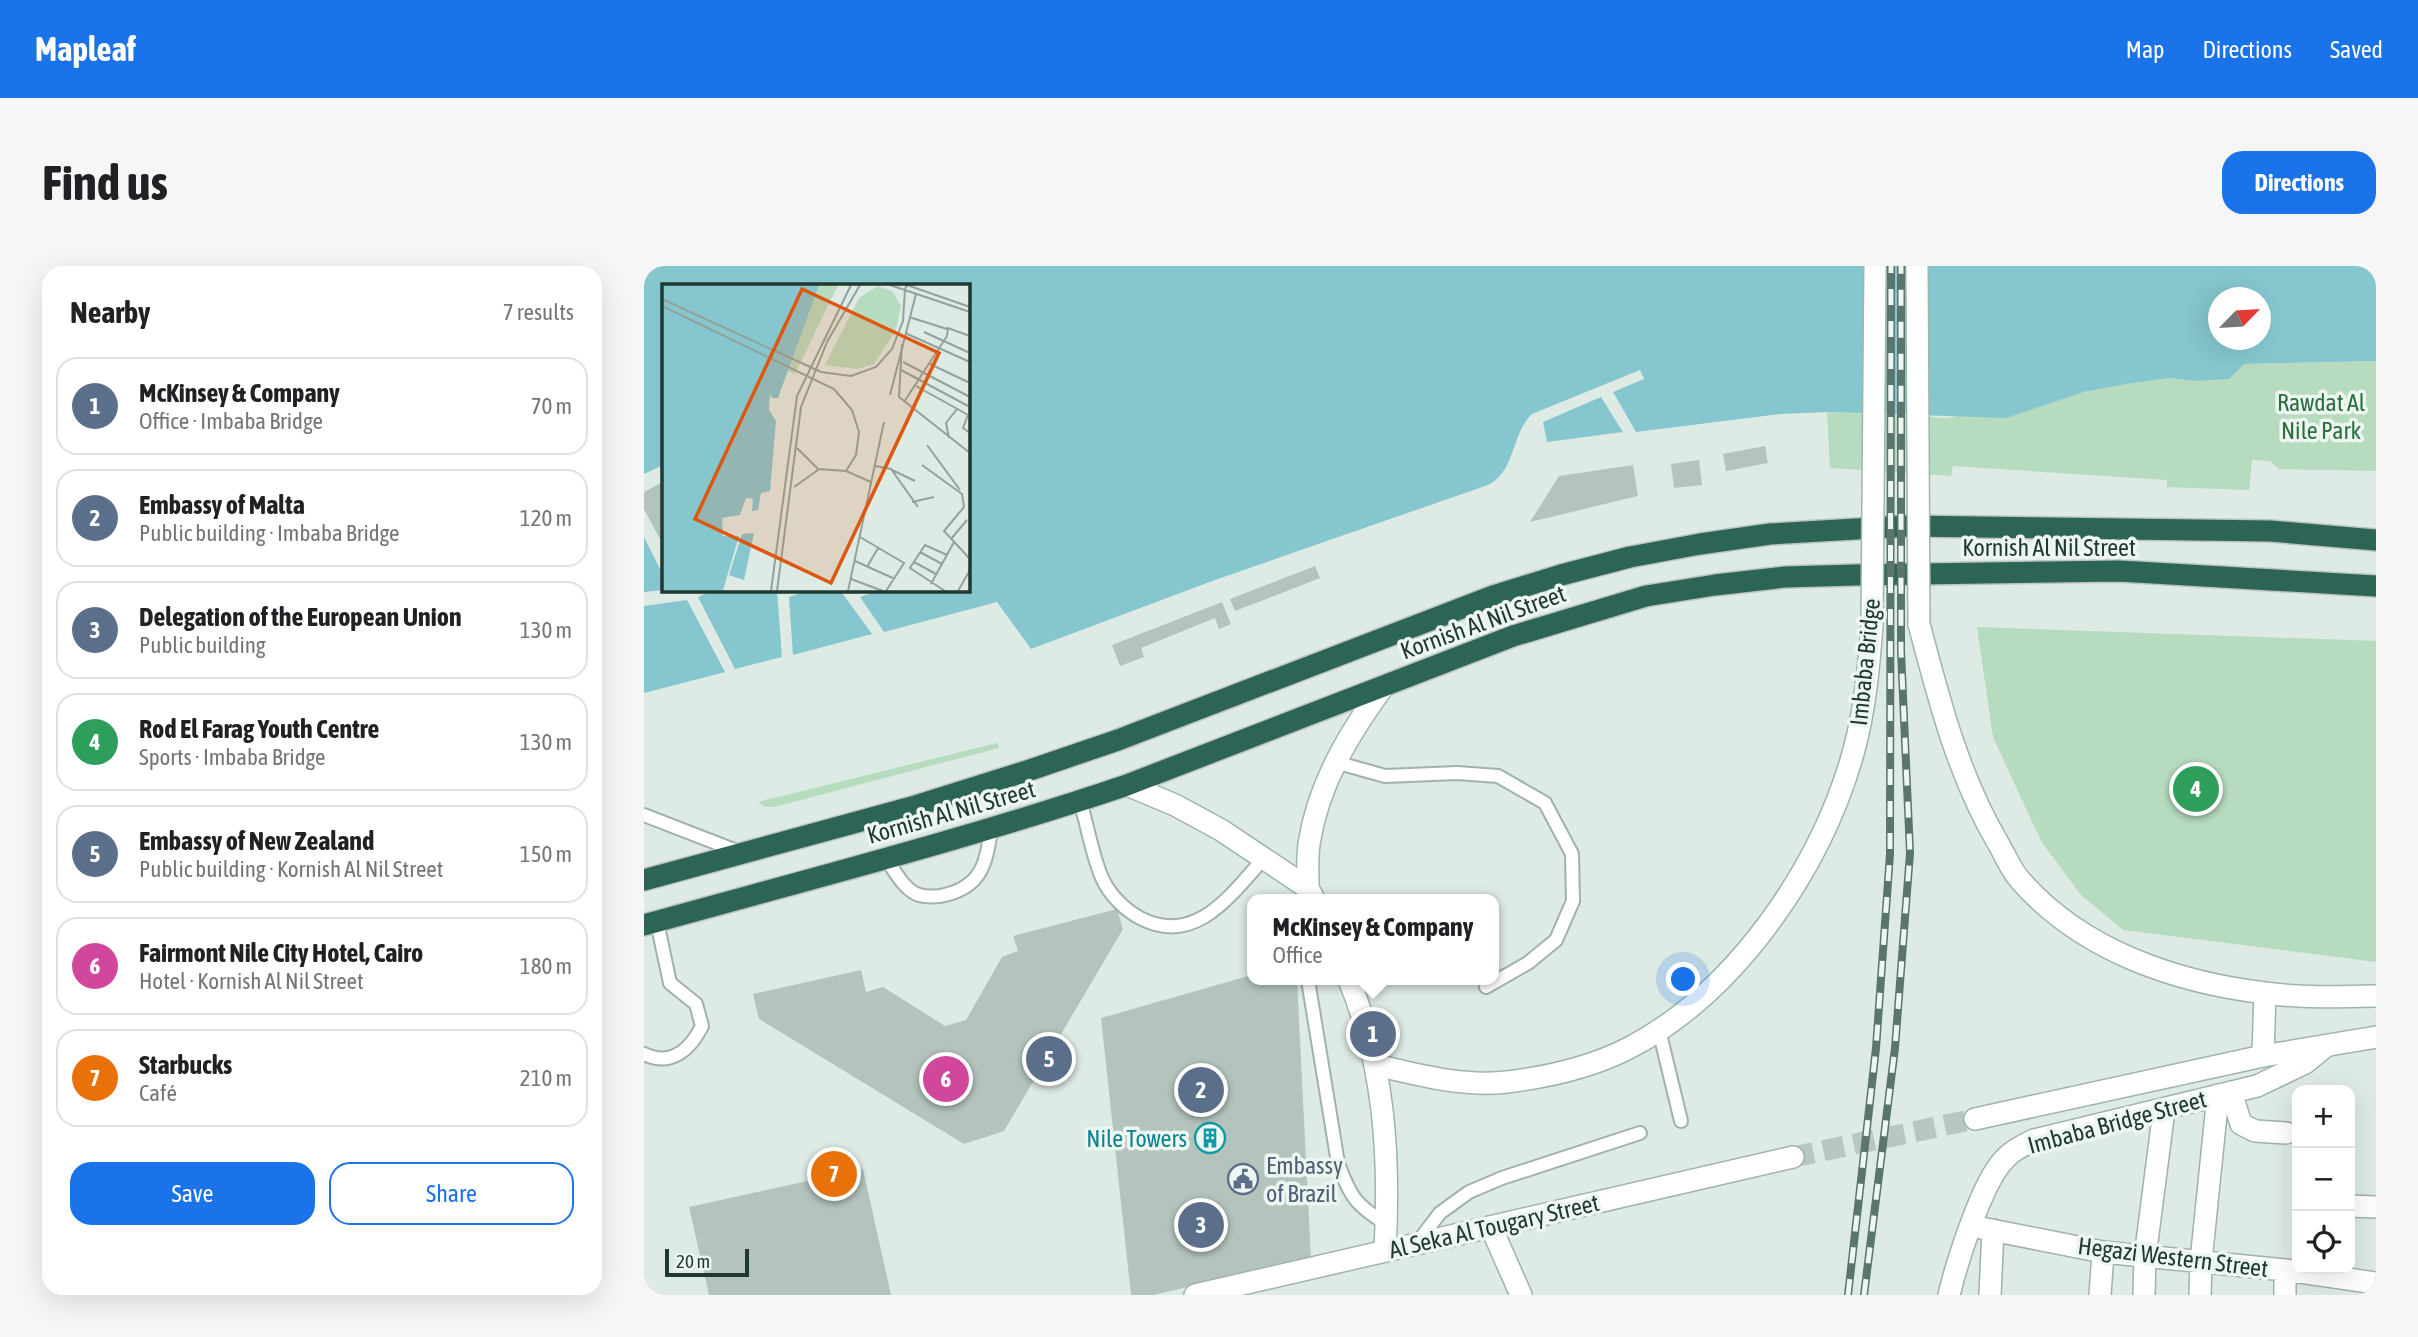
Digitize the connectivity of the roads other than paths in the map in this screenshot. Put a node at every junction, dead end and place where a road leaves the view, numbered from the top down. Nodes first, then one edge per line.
1 (1875, 266) edge
2 (1917, 266) edge
3 (2376, 540) edge
4 (2376, 586) edge
5 (1383, 687) junction
6 (1335, 762) junction
7 (1128, 785) junction
8 (1080, 801) junction
9 (644, 815) edge
10 (991, 830) junction
11 (742, 853) junction
12 (1264, 858) junction
13 (886, 859) junction
14 (644, 880) edge
15 (1310, 894) edge
16 (1313, 894) edge
17 (650, 923) edge
18 (1499, 980) edge
19 (1309, 985) edge
20 (1351, 985) edge
21 (1490, 985) edge
22 (1486, 987) dead end
23 (2265, 993) junction
24 (2376, 996) edge
25 (1658, 1030) junction
26 (2376, 1037) edge
27 (2326, 1046) junction
28 (644, 1054) edge
29 (2263, 1056) junction
30 (1376, 1065) junction
31 (2225, 1094) junction
32 (2164, 1110) junction
33 (1975, 1119) tunnel mouth
34 (1681, 1121) dead end
35 (1640, 1133) dead end
36 (2286, 1133) dead end
37 (1793, 1157) tunnel mouth
38 (2355, 1206) edge
39 (2376, 1207) edge
40 (1386, 1224) junction
41 (1971, 1226) junction
42 (1491, 1227) junction
43 (1993, 1230) junction
44 (1417, 1244) junction
45 (1385, 1251) junction
46 (2103, 1252) junction
47 (2145, 1257) junction
48 (2201, 1261) junction
49 (2285, 1270) junction
50 (2376, 1283) edge
51 (2334, 1286) edge
52 (1195, 1295) edge
53 (1521, 1295) edge
54 (1949, 1295) edge
55 (1990, 1295) edge
56 (2100, 1295) edge
57 (2144, 1295) edge
58 (2200, 1295) edge
59 (2284, 1295) edge

1 - 25 street, Imbaba Bridge, bridge
2 - 23 street, Imbaba Bridge, bridge
3 - 11 highway, Kornish Al Nil Street
4 - 5 highway, Kornish Al Nil Street
5 - 6 street
5 - 7 highway, Kornish Al Nil Street
6 - 16 street
6 - 18 lane
7 - 8 highway, Kornish Al Nil Street
7 - 12 street
8 - 10 highway, Kornish Al Nil Street
8 - 12 lane
9 - 11 lane
10 - 13 highway, Kornish Al Nil Street
10 - 13 lane
11 - 14 highway, Kornish Al Nil Street
12 - 15 street
13 - 17 highway, Kornish Al Nil Street
17 - 28 lane
19 - 40 lane
20 - 30 street
21 - 22 lane
23 - 24 street
23 - 29 street
25 - 30 street, Imbaba Bridge
25 - 34 lane
26 - 27 street, Imbaba Bridge Street
27 - 29 street, Imbaba Bridge Street
27 - 31 street, Imbaba Bridge Street
29 - 33 street, Imbaba Bridge Street
30 - 40 street
31 - 32 street, Imbaba Bridge Street
31 - 36 street
31 - 48 street
32 - 41 street, Imbaba Bridge Street
32 - 47 street
35 - 44 lane
37 - 42 street, Al Seka Al Tougary Street
38 - 39 street
40 - 45 street
41 - 43 street, Hegazi Western Street
41 - 54 street, Imbaba Bridge Street
42 - 44 street, Al Seka Al Tougary Street
42 - 53 street
43 - 46 street, Hegazi Western Street
43 - 55 street
44 - 45 street, Al Seka Al Tougary Street
45 - 52 street, Al Seka Al Tougary Street
46 - 47 street, Hegazi Western Street
46 - 56 street
47 - 48 street, Hegazi Western Street
47 - 57 street
48 - 49 street, Hegazi Western Street
48 - 58 street
49 - 51 street, Hegazi Western Street
49 - 59 street
50 - 51 street, Hegazi Western Street

